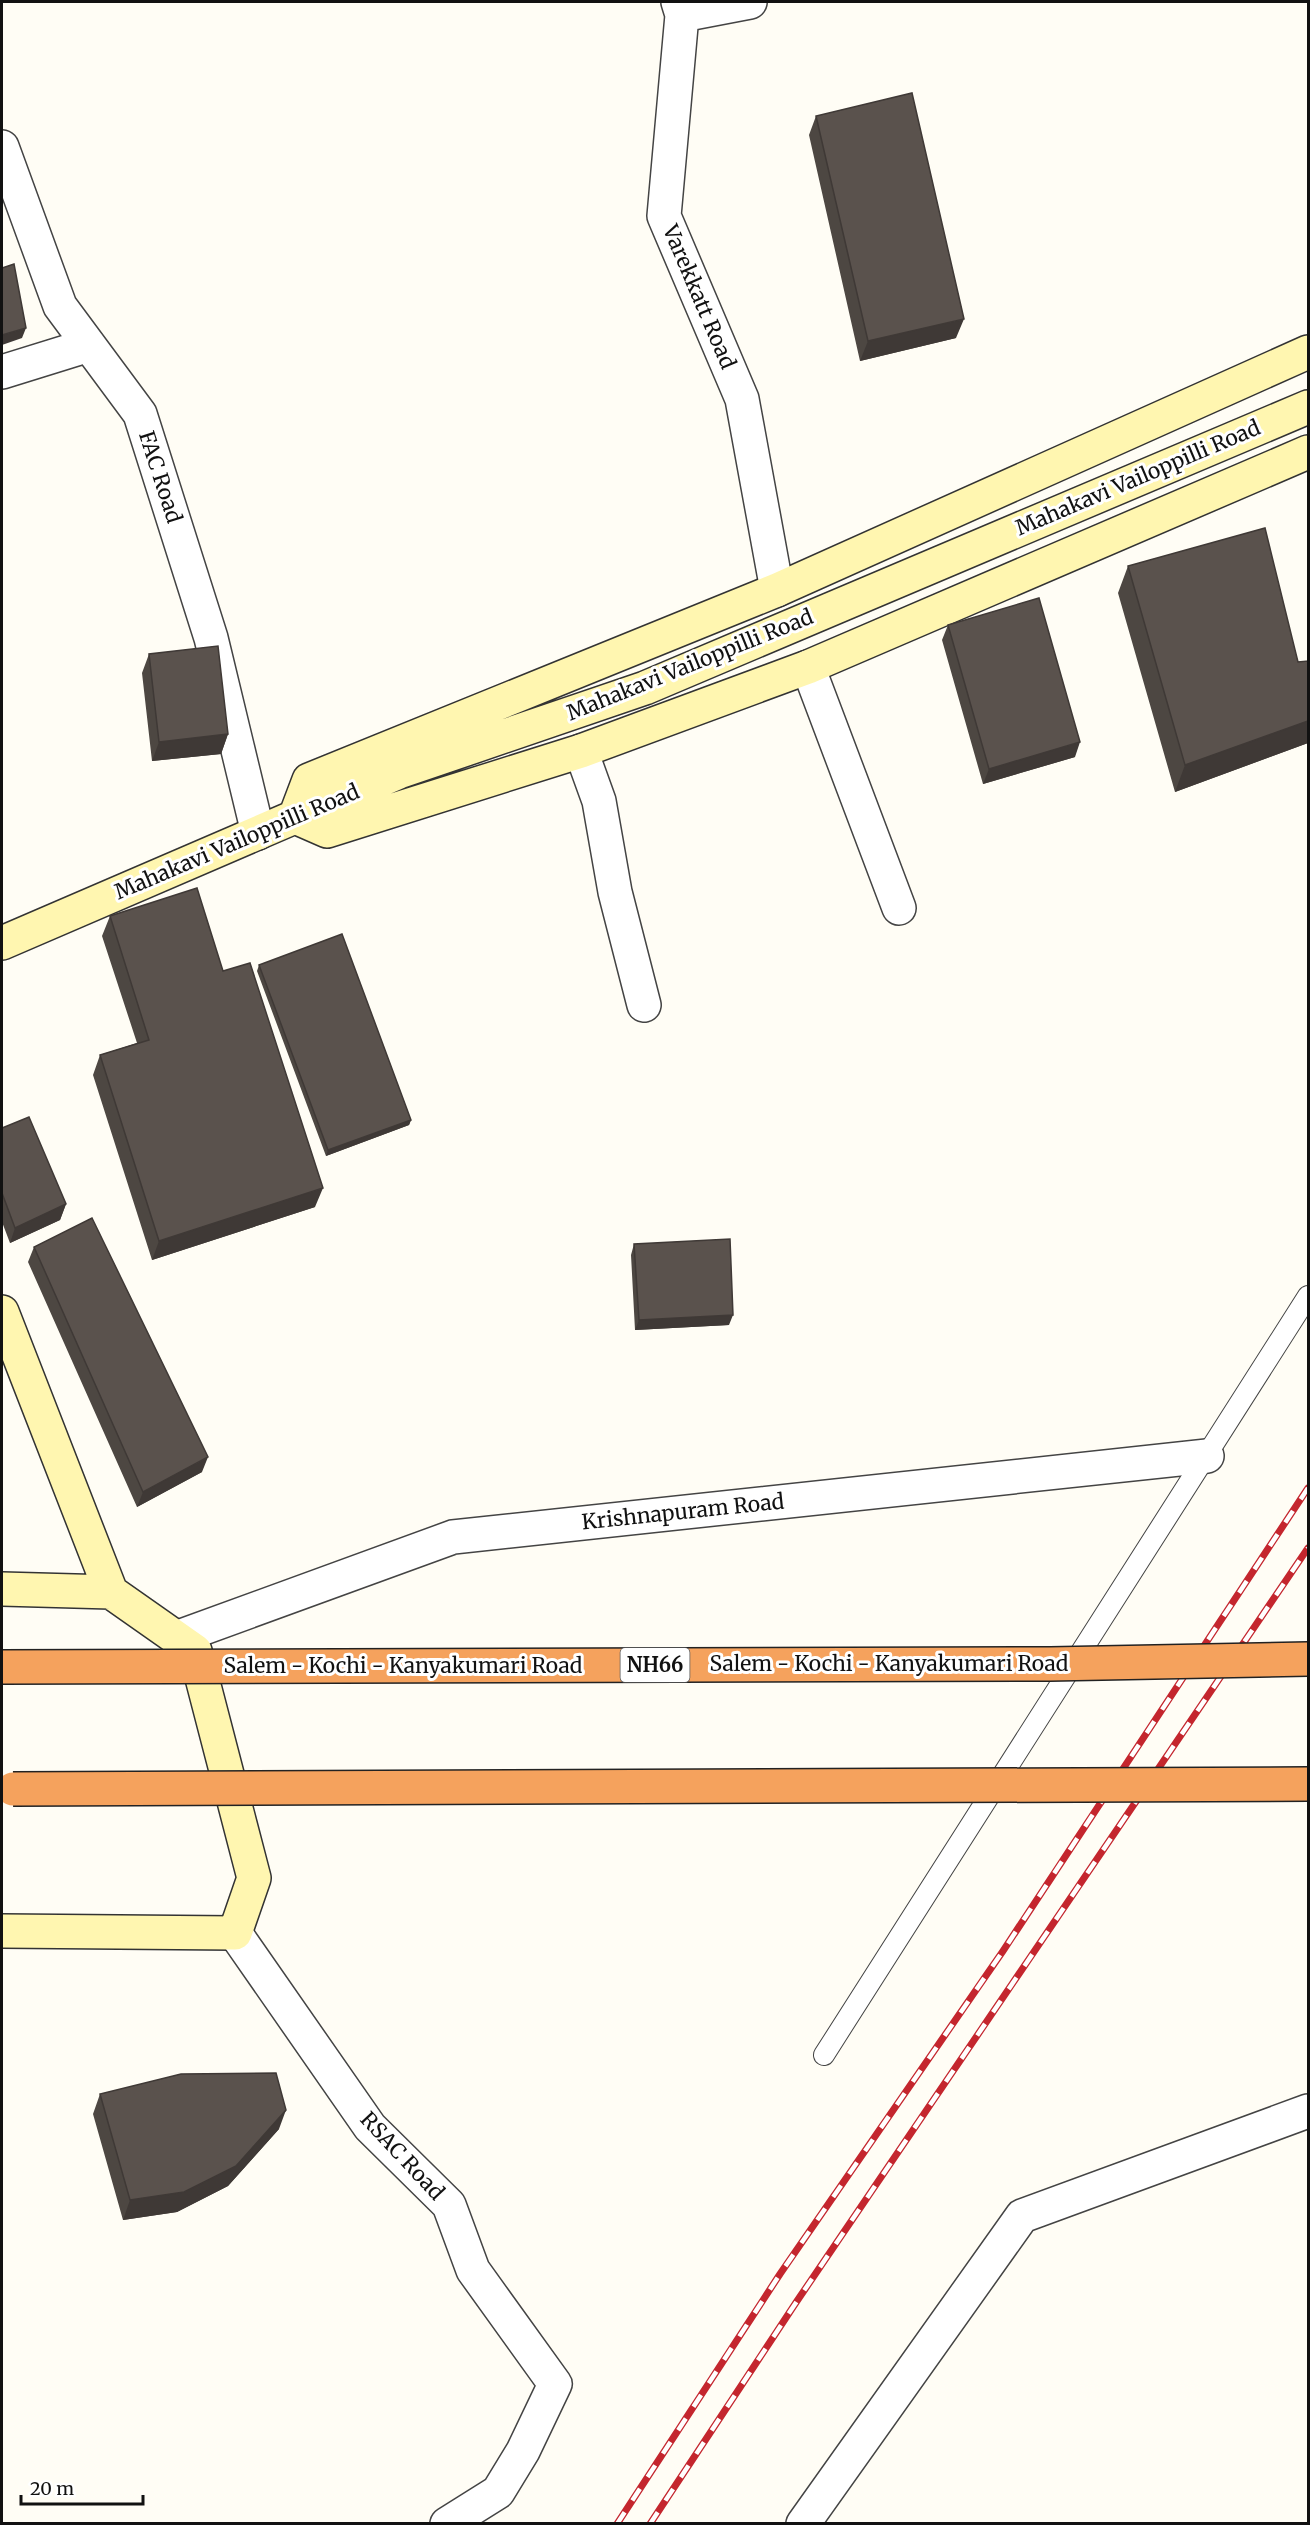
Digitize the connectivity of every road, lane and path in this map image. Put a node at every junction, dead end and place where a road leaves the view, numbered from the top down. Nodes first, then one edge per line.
1 (750, 2) edge
2 (680, 8) edge
3 (2, 147) edge
4 (89, 345) junction
5 (1308, 352) edge
6 (2, 372) edge
7 (1308, 407) edge
8 (1308, 452) edge
9 (777, 590) junction
10 (808, 667) junction
11 (582, 750) junction
12 (295, 817) junction
13 (258, 833) junction
14 (899, 908) dead end
15 (2, 943) edge
16 (644, 1005) dead end
17 (1308, 1296) edge
18 (2, 1312) edge
19 (1207, 1456) junction
20 (2, 1589) edge
21 (111, 1592) junction
22 (176, 1638) junction
23 (1308, 1659) edge
24 (2, 1667) edge
25 (1308, 1784) edge
26 (13, 1790) dead end
27 (2, 1931) edge
28 (235, 1933) junction
29 (824, 2055) dead end
30 (1308, 2110) edge
31 (447, 2523) edge
32 (803, 2523) edge

1 - 2 street
2 - 9 street, Varekkatt Road
3 - 4 street, FAC Road
4 - 6 street
4 - 13 street, FAC Road
5 - 9 main road
7 - 12 main road, Mahakavi Vailoppilli Road
8 - 10 main road
9 - 12 main road
10 - 11 main road
10 - 14 street
11 - 12 main road
11 - 16 street
12 - 13 main road, Mahakavi Vailoppilli Road
13 - 15 main road, Mahakavi Vailoppilli Road
17 - 19 lane
18 - 21 main road
19 - 22 street, Krishnapuram Road
19 - 29 lane
20 - 21 main road
21 - 22 main road
22 - 28 main road
23 - 24 highway, Salem - Kochi - Kanyakumari Road / NH66, bridge
25 - 26 highway, bridge
27 - 28 main road
28 - 31 street, RSAC Road
30 - 32 street

